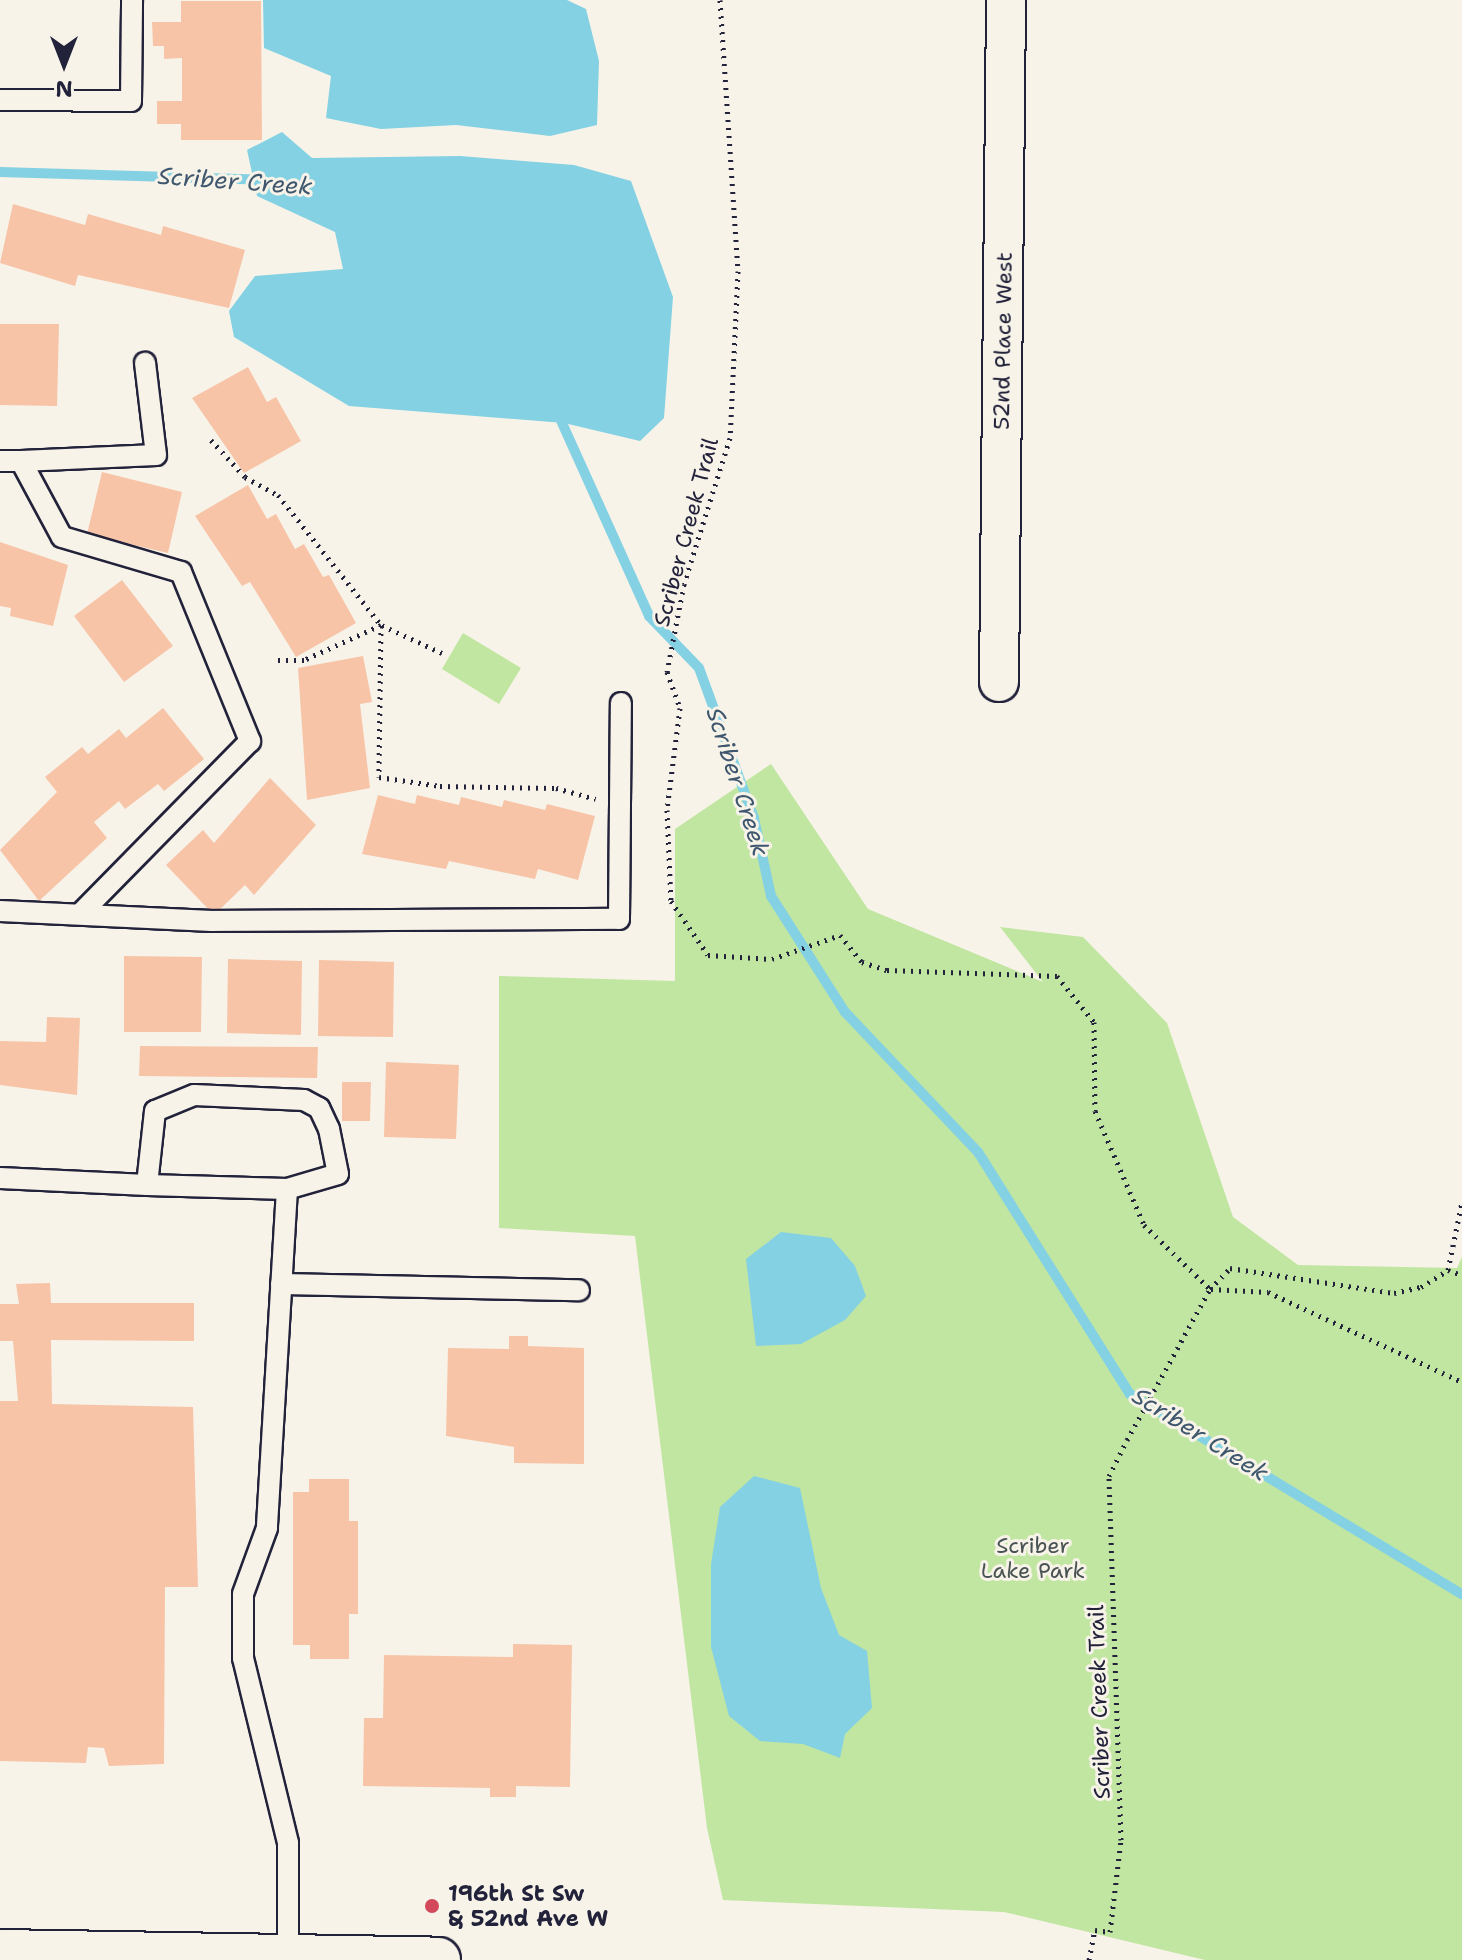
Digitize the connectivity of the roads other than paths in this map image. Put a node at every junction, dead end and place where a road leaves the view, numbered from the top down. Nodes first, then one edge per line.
1 (132, 0) edge
2 (1006, 0) edge
3 (0, 100) edge
4 (145, 363) dead end
5 (10, 461) edge
6 (999, 682) dead end
7 (621, 703) dead end
8 (0, 911) edge
9 (81, 913) junction
10 (0, 1178) edge
11 (147, 1185) junction
12 (287, 1189) junction
13 (281, 1284) junction
14 (579, 1290) dead end
15 (0, 1952) edge
16 (288, 1957) junction
17 (438, 1960) edge

1 - 3 lane
2 - 6 street, 52nd Place West
4 - 5 lane
5 - 9 lane
7 - 9 lane
8 - 9 lane
10 - 11 lane
11 - 12 lane
11 - 12 lane
12 - 13 lane
13 - 14 lane
13 - 16 lane
15 - 16 main road
16 - 17 main road

